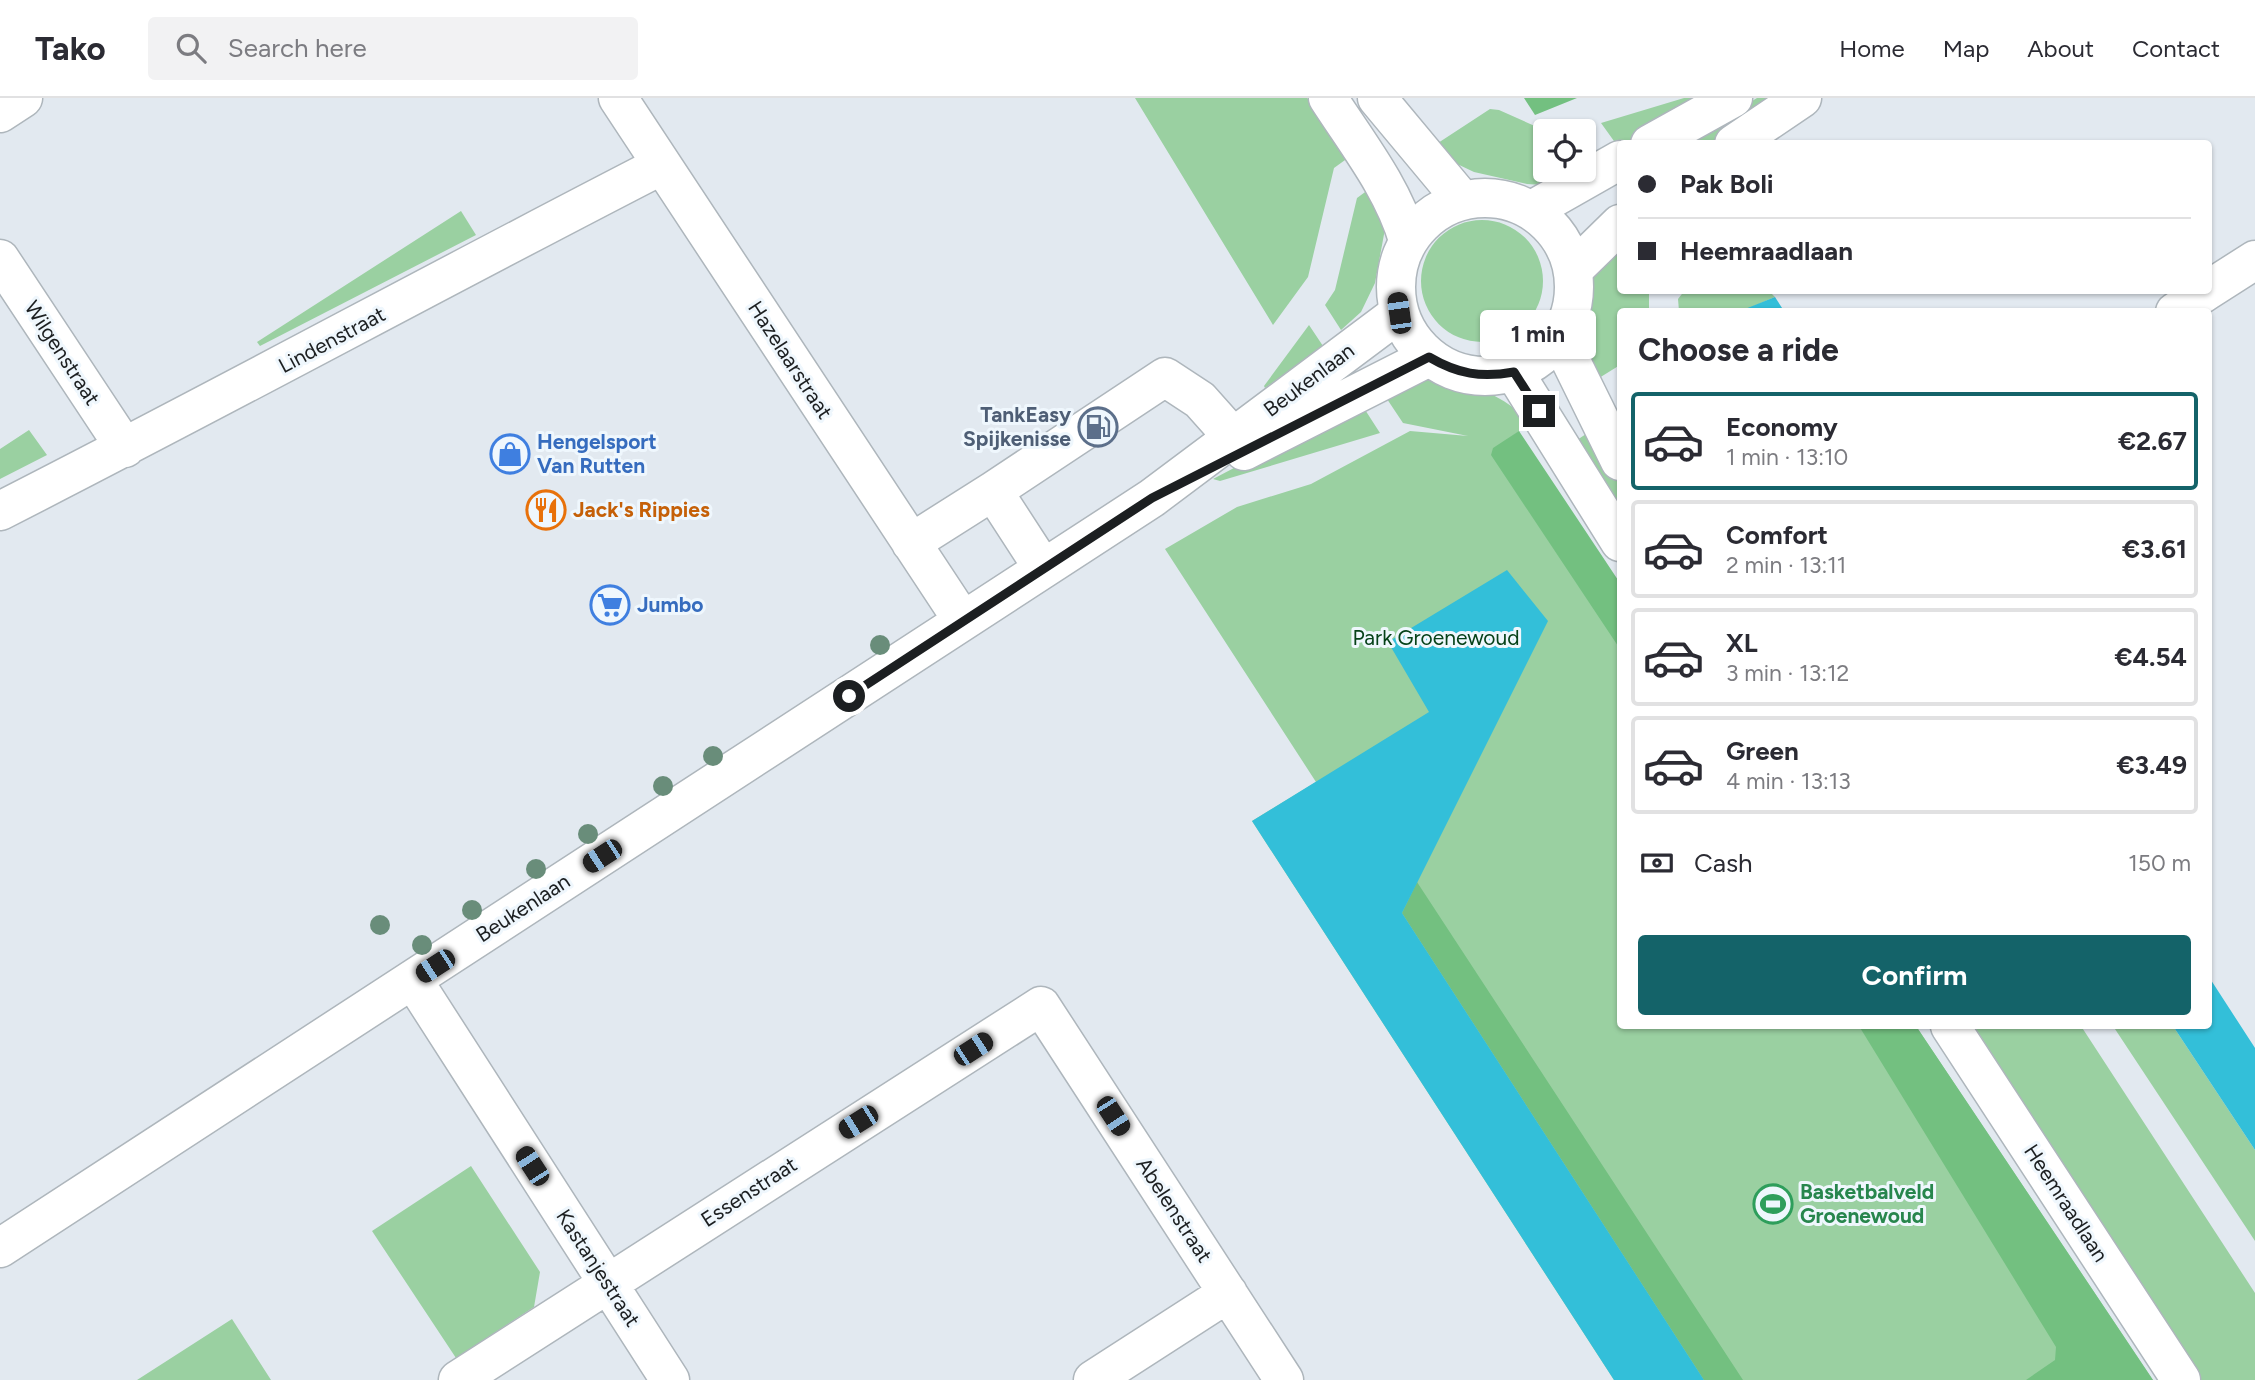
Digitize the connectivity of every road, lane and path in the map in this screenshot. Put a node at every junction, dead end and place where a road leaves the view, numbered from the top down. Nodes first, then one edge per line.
1 (23, 98) edge
2 (618, 98) edge
3 (1328, 98) edge
4 (1377, 98) edge
5 (1733, 98) edge
6 (1802, 98) edge
7 (0, 113) edge
8 (1657, 140) edge
9 (1740, 140) edge
10 (1617, 162) edge
11 (662, 166) junction
12 (1462, 200) junction
13 (1532, 210) junction
14 (1617, 227) edge
15 (1408, 240) junction
16 (0, 259) edge
17 (2255, 260) edge
18 (1573, 270) junction
19 (2212, 287) edge
20 (2202, 294) edge
21 (2181, 308) edge
22 (1399, 313) junction
23 (1559, 337) junction
24 (1429, 357) junction
25 (1514, 372) junction
26 (1233, 437) junction
27 (125, 448) junction
28 (1617, 455) edge
29 (993, 491) junction
30 (1152, 498) junction
31 (0, 511) edge
32 (1617, 537) edge
33 (911, 543) junction
34 (1043, 568) junction
35 (963, 621) junction
36 (413, 980) junction
37 (1041, 1006) joint
38 (1952, 1029) edge
39 (0, 1248) edge
40 (607, 1282) junction
41 (1228, 1293) junction
42 (458, 1380) edge
43 (670, 1380) edge
44 (1093, 1380) edge
45 (1284, 1380) edge
46 (2181, 1380) edge

1 - 7 street
2 - 11 street, Hazelaarstraat
3 - 15 street
4 - 12 street
5 - 8 street
6 - 9 street
10 - 13 street
11 - 27 street, Lindenstraat
11 - 33 street, Hazelaarstraat
12 - 13 street
12 - 15 street
13 - 18 street
14 - 18 street
15 - 22 street
16 - 27 street, Wilgenstraat
17 - 19 street
18 - 23 street
20 - 21 street
22 - 24 street
22 - 26 street, Beukenlaan
23 - 25 street
23 - 28 street
24 - 25 street
24 - 30 street, Beukenlaan
25 - 32 street
26 - 29 street
26 - 30 street, Beukenlaan
27 - 31 street, Lindenstraat
29 - 33 street
29 - 34 street
30 - 34 street, Beukenlaan
33 - 35 street, Hazelaarstraat
34 - 35 street, Beukenlaan
35 - 36 street, Beukenlaan
36 - 39 street, Beukenlaan
36 - 40 street, Kastanjestraat
37 - 40 street, Essenstraat
37 - 41 street, Abelenstraat
38 - 46 street, Heemraadlaan
40 - 42 street, Essenstraat
40 - 43 street, Kastanjestraat
41 - 44 street
41 - 45 street, Abelenstraat

